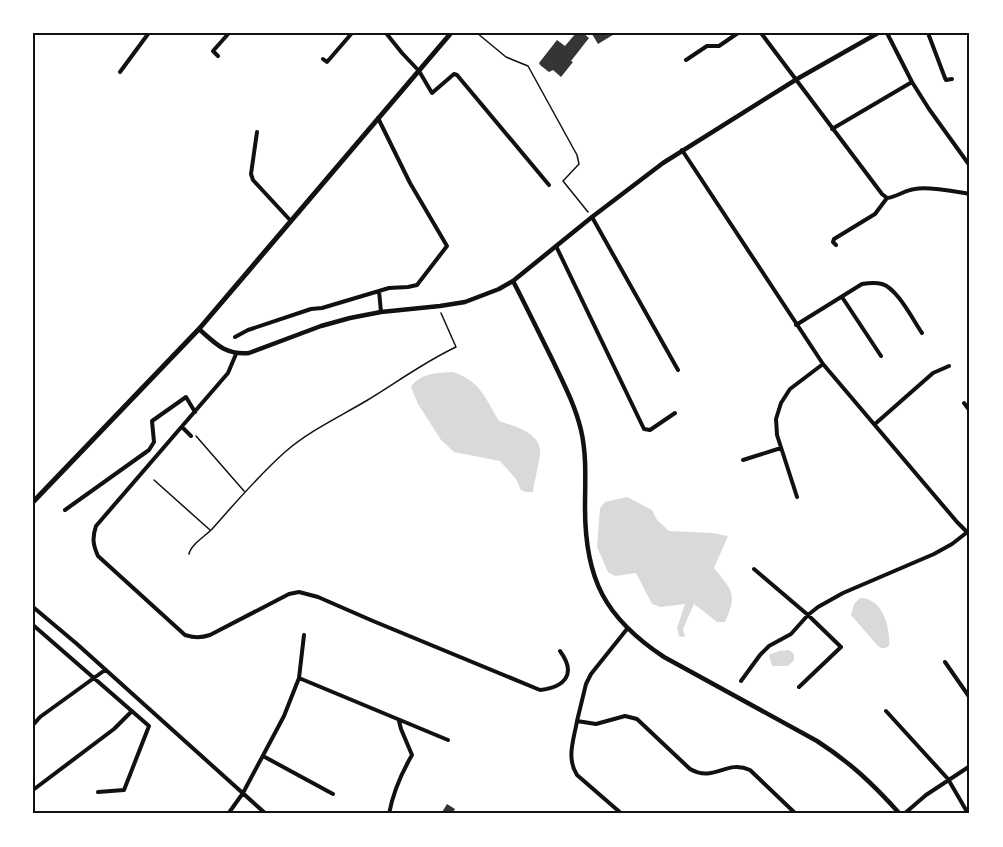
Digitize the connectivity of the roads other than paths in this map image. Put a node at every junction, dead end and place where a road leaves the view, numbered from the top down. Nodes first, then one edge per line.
1 (146, 33) edge
2 (230, 33) edge
3 (352, 33) edge
4 (386, 33) edge
5 (451, 33) edge
6 (738, 33) edge
7 (761, 33) edge
8 (878, 33) edge
9 (887, 33) edge
10 (928, 33) edge
11 (218, 56) dead end
12 (323, 59) dead end
13 (686, 60) dead end
14 (419, 71) junction
15 (120, 72) dead end
16 (797, 79) junction
17 (952, 79) dead end
18 (912, 82) junction
19 (378, 118) junction
20 (832, 129) junction
21 (257, 132) dead end
22 (682, 150) junction
23 (970, 166) edge
24 (549, 185) dead end
25 (970, 194) edge
26 (887, 198) junction
27 (592, 217) junction
28 (290, 220) junction
29 (836, 244) dead end
30 (556, 246) junction
31 (513, 280) junction
32 (379, 291) junction
33 (842, 297) junction
34 (381, 312) junction
35 (796, 325) junction
36 (199, 329) junction
37 (922, 333) dead end
38 (235, 337) dead end
39 (236, 354) junction
40 (881, 356) dead end
41 (823, 364) junction
42 (949, 366) dead end
43 (678, 370) dead end
44 (964, 403) dead end
45 (970, 411) edge
46 (195, 412) junction
47 (675, 413) dead end
48 (874, 424) junction
49 (182, 427) junction
50 (192, 435) road end
51 (781, 448) junction
52 (743, 460) dead end
53 (797, 497) dead end
54 (33, 502) edge
55 (65, 510) dead end
56 (969, 531) edge
57 (754, 569) dead end
58 (33, 607) edge
59 (808, 615) junction
60 (33, 625) edge
61 (627, 629) junction
62 (304, 635) dead end
63 (560, 651) dead end
64 (945, 662) dead end
65 (105, 669) junction
66 (93, 677) junction
67 (299, 678) junction
68 (741, 681) dead end
69 (799, 687) dead end
70 (970, 698) edge
71 (132, 711) junction
72 (886, 711) dead end
73 (399, 721) junction
74 (577, 721) junction
75 (33, 725) edge
76 (448, 740) dead end
77 (263, 756) junction
78 (970, 766) edge
79 (948, 779) junction
80 (33, 790) edge
81 (98, 792) dead end
82 (243, 793) junction
83 (333, 794) dead end
84 (966, 810) dead end
85 (228, 814) edge
86 (266, 814) edge
87 (389, 814) edge
88 (622, 814) edge
89 (796, 814) edge
90 (902, 814) edge

1 - 15 street
2 - 11 street
3 - 12 street
4 - 14 street
5 - 14 main road
6 - 13 street
7 - 16 street
8 - 16 street
9 - 18 street
10 - 17 street
14 - 19 main road
14 - 24 street
16 - 20 street
16 - 22 street
18 - 20 street
18 - 23 street
19 - 28 main road
19 - 32 street
20 - 26 street
21 - 28 street
22 - 27 street
22 - 35 street
25 - 26 street
26 - 29 street
27 - 30 street
27 - 43 street
28 - 36 main road
30 - 31 street
30 - 47 street
31 - 34 street
31 - 61 street
32 - 34 street
32 - 38 street
33 - 35 street
33 - 37 street
33 - 40 street
34 - 39 street
35 - 41 street
36 - 39 street
36 - 54 main road
39 - 46 street
41 - 48 street
41 - 51 street
42 - 48 street
44 - 45 street
46 - 49 street
46 - 55 street
48 - 56 street
49 - 50 street
49 - 63 street
51 - 52 street
51 - 53 street
56 - 59 street
57 - 59 street
58 - 65 street
59 - 68 street
59 - 69 street
60 - 66 street
61 - 74 street
61 - 90 street
62 - 67 street
64 - 70 street
65 - 66 street
65 - 82 street
66 - 71 street
66 - 75 street
67 - 73 street
67 - 77 street
71 - 80 street
71 - 81 street
72 - 79 street
73 - 76 street
73 - 87 street
74 - 88 street
74 - 89 street
77 - 82 street
77 - 83 street
78 - 79 street
79 - 84 street
79 - 90 street
82 - 85 street
82 - 86 street

